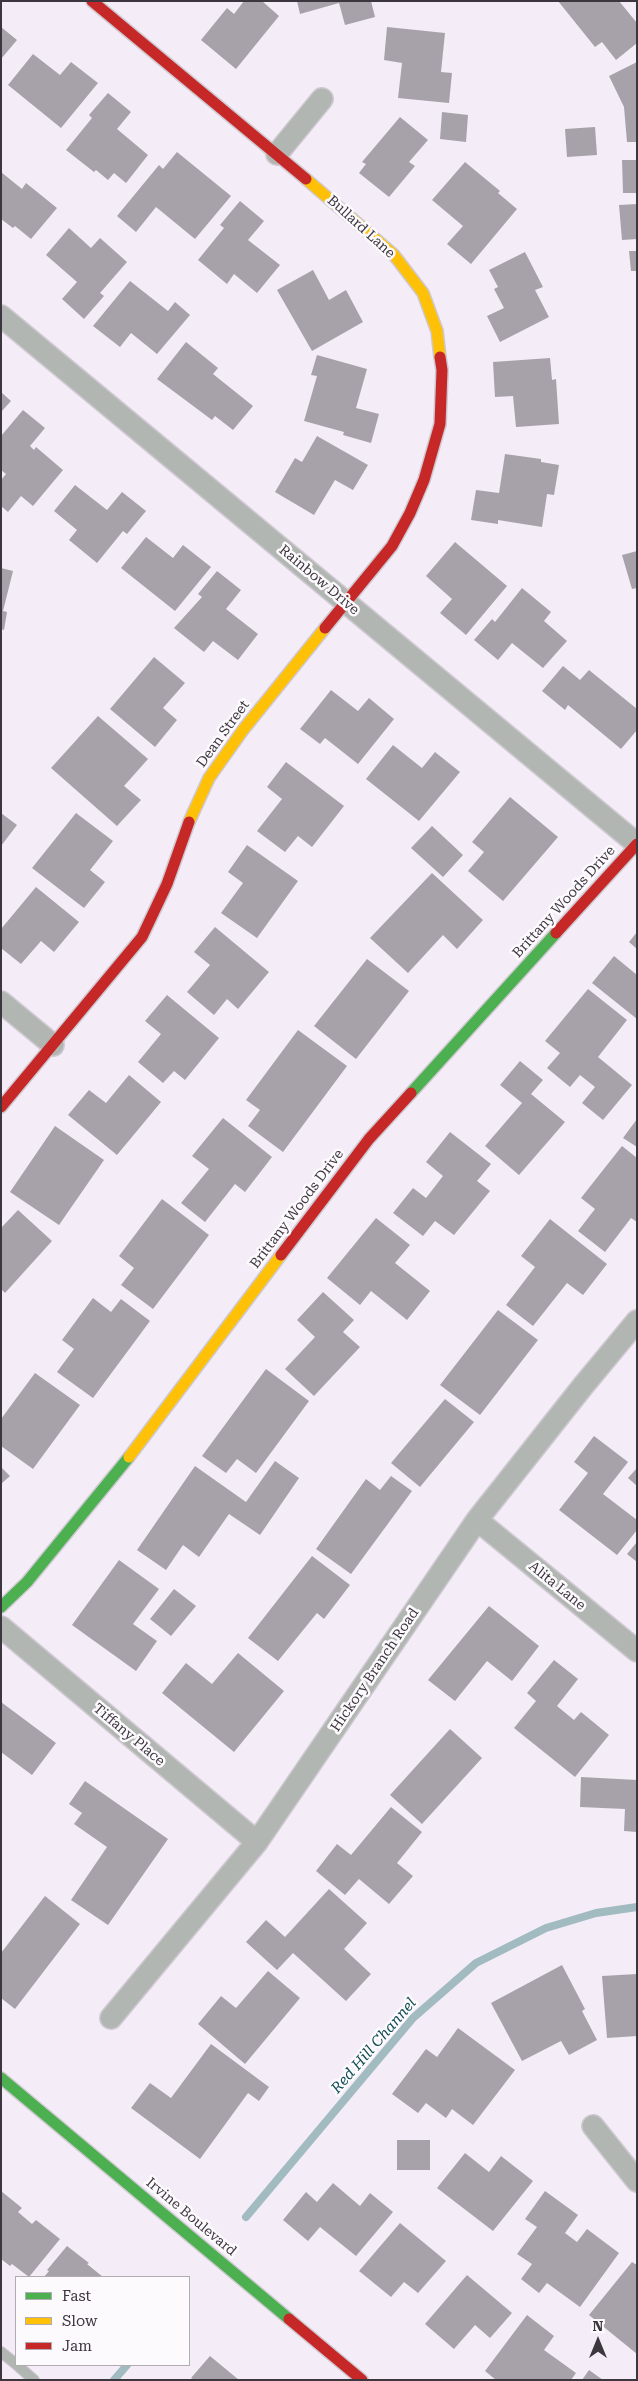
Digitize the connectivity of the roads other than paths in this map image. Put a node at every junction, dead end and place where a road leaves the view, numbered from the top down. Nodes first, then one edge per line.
1 (92, 1) edge
2 (322, 99) dead end
3 (277, 154) junction
4 (1, 316) edge
5 (442, 370) joint
6 (347, 604) junction
7 (637, 844) edge
8 (1, 1002) edge
9 (52, 1045) junction
10 (1, 1107) edge
11 (637, 1321) edge
12 (477, 1520) junction
13 (1, 1607) edge
14 (1, 1627) edge
15 (637, 1651) edge
16 (258, 1842) junction
17 (111, 2018) dead end
18 (1, 2078) edge
19 (593, 2126) dead end
20 (636, 2180) edge
21 (1, 2352) edge
22 (15, 2364) edge
23 (17, 2366) edge
24 (349, 2376) edge
25 (34, 2380) edge

1 - 3 street, Bullard Lane
2 - 3 street
3 - 5 street, Bullard Lane
4 - 6 street, Rainbow Drive
5 - 6 street, Dean Street
6 - 7 street, Rainbow Drive
6 - 9 street, Dean Street
7 - 13 street, Brittany Woods Drive
8 - 9 street
9 - 10 street, Dean Street
11 - 12 street, Hickory Branch Road
12 - 15 street, Alita Lane
12 - 16 street, Hickory Branch Road
14 - 16 street, Tiffany Place
16 - 17 street, Hickory Branch Road
18 - 24 street, Irvine Boulevard
19 - 20 street
21 - 22 lane
23 - 25 lane

